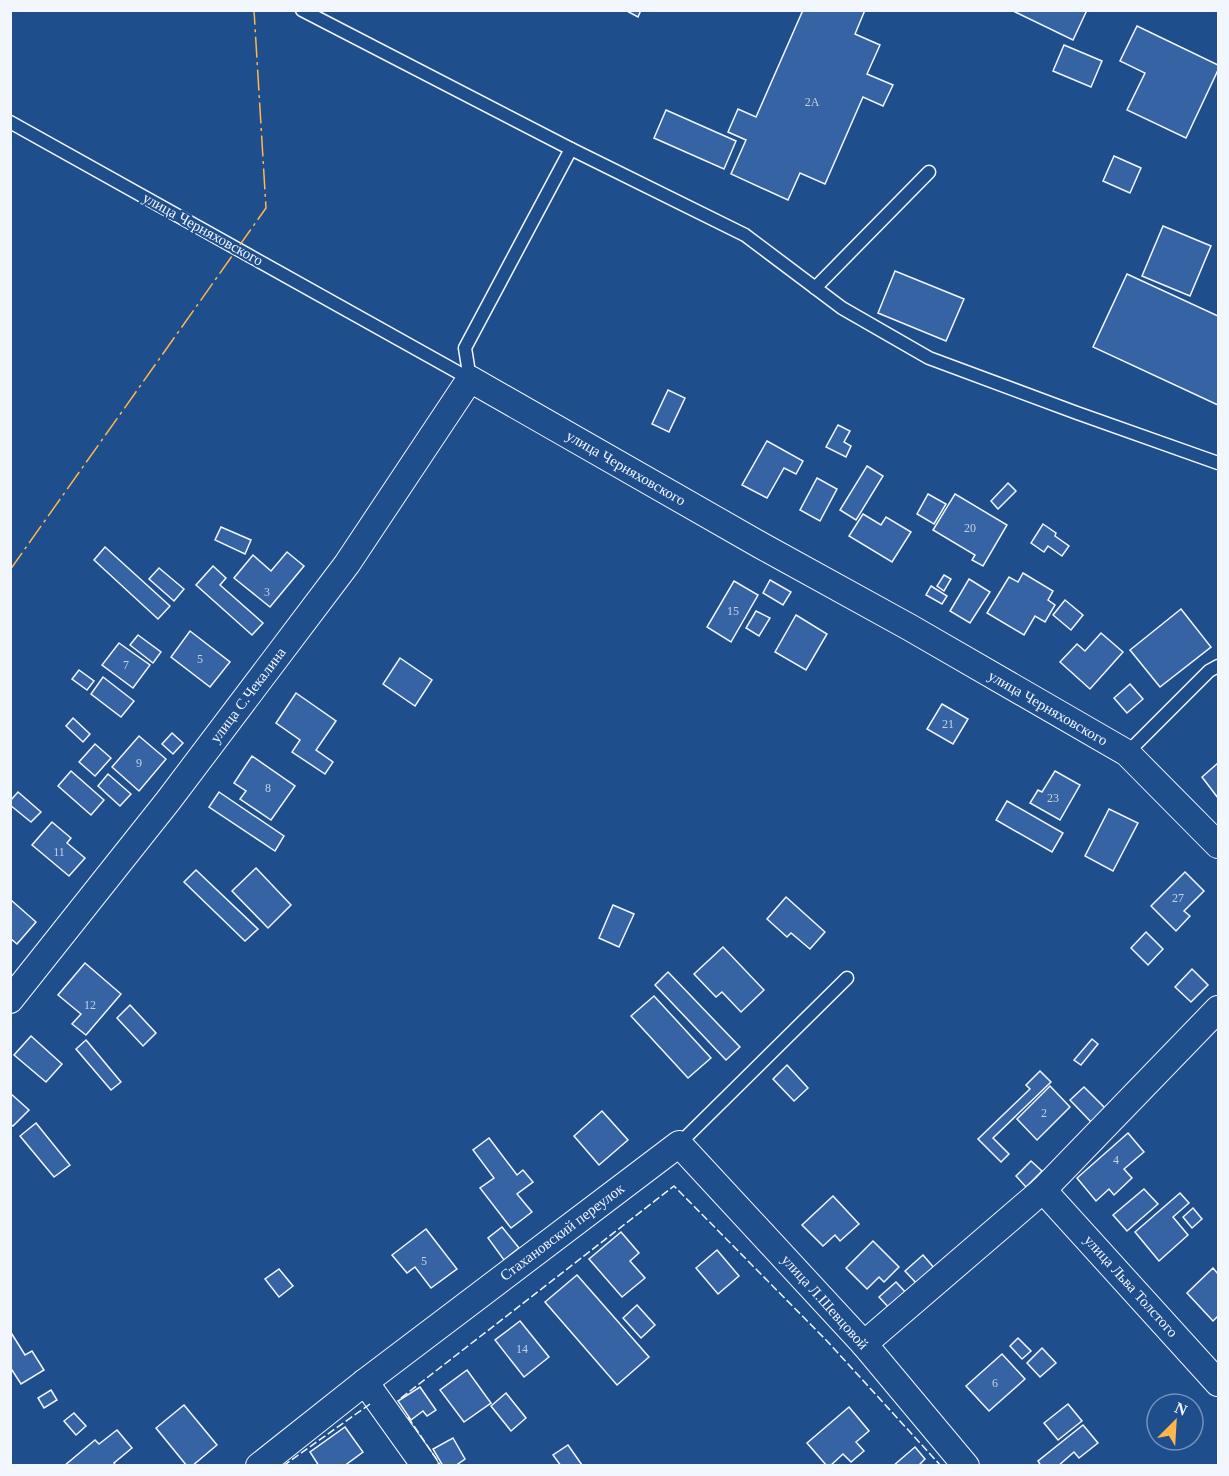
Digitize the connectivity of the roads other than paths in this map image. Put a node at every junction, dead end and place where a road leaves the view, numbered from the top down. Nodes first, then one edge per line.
1 (302, 10) edge
2 (10, 122) edge
3 (571, 148) junction
4 (929, 172) dead end
5 (815, 288) junction
6 (470, 379) junction
7 (1218, 463) edge
8 (1218, 666) edge
9 (1127, 753) junction
10 (1218, 845) edge
11 (847, 978) dead end
12 (10, 1000) edge
13 (1218, 1009) edge
14 (679, 1144) junction
15 (1043, 1190) junction
16 (864, 1344) junction
17 (365, 1382) junction
18 (1218, 1383) edge
19 (259, 1466) edge
20 (424, 1466) edge
21 (966, 1466) edge

1 - 3 lane
2 - 6 lane, улица Черняховского
3 - 5 lane
3 - 6 lane
4 - 5 lane
5 - 7 lane
6 - 9 street, улица Черняховского
6 - 12 street, улица С.Чекалина
8 - 9 lane
9 - 10 street, улица Черняховского
11 - 14 lane, Стахановский переулок
13 - 15 street
14 - 16 street, улица Л.Шевцовой
14 - 17 street, Стахановский переулок
15 - 16 street
15 - 18 street, улица Льва Толстого
16 - 21 street, улица Л.Шевцовой
17 - 19 street, Стахановский переулок
17 - 20 street

